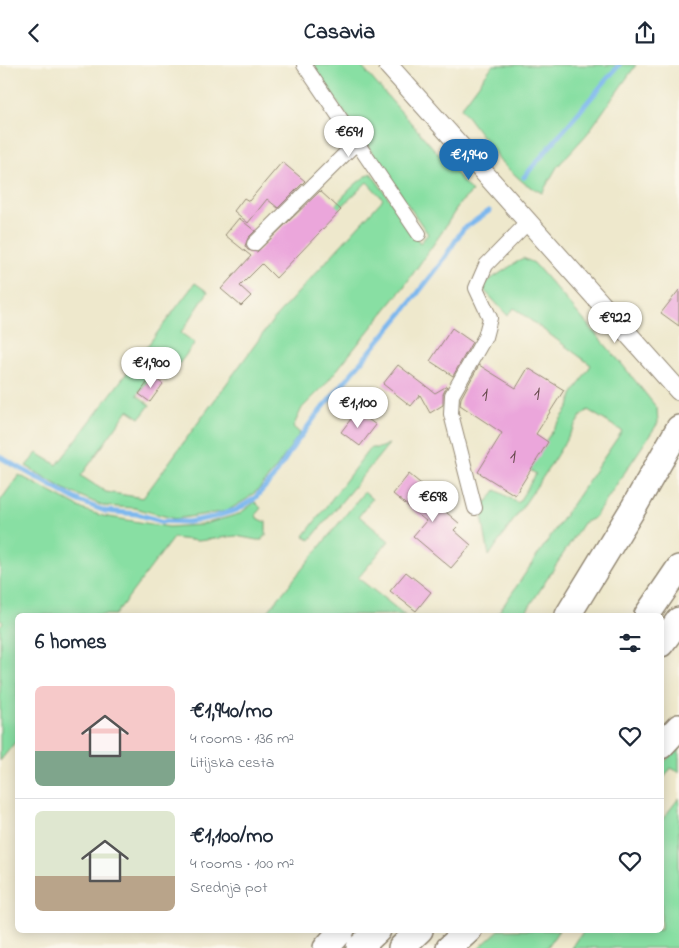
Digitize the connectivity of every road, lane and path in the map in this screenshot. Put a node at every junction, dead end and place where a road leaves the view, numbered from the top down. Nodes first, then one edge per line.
1 (304, 65) edge
2 (388, 65) edge
3 (356, 143) junction
4 (528, 222) junction
5 (419, 234) dead end
6 (254, 244) dead end
7 (679, 391) edge
8 (679, 429) edge
9 (475, 508) dead end
10 (679, 568) edge
11 (569, 613) edge
12 (648, 613) edge
13 (679, 620) edge
14 (664, 640) edge
15 (679, 727) edge
16 (664, 743) edge
17 (339, 933) edge
18 (375, 933) edge
19 (417, 933) edge
20 (466, 933) edge
21 (326, 948) edge
22 (359, 948) edge
23 (401, 948) edge
24 (449, 948) edge

1 - 3 street
2 - 4 main road
3 - 5 street
3 - 6 street
4 - 7 main road
4 - 9 street
8 - 11 highway
10 - 12 highway
13 - 14 highway
15 - 16 highway
17 - 21 highway
18 - 22 highway
19 - 23 highway
20 - 24 highway

